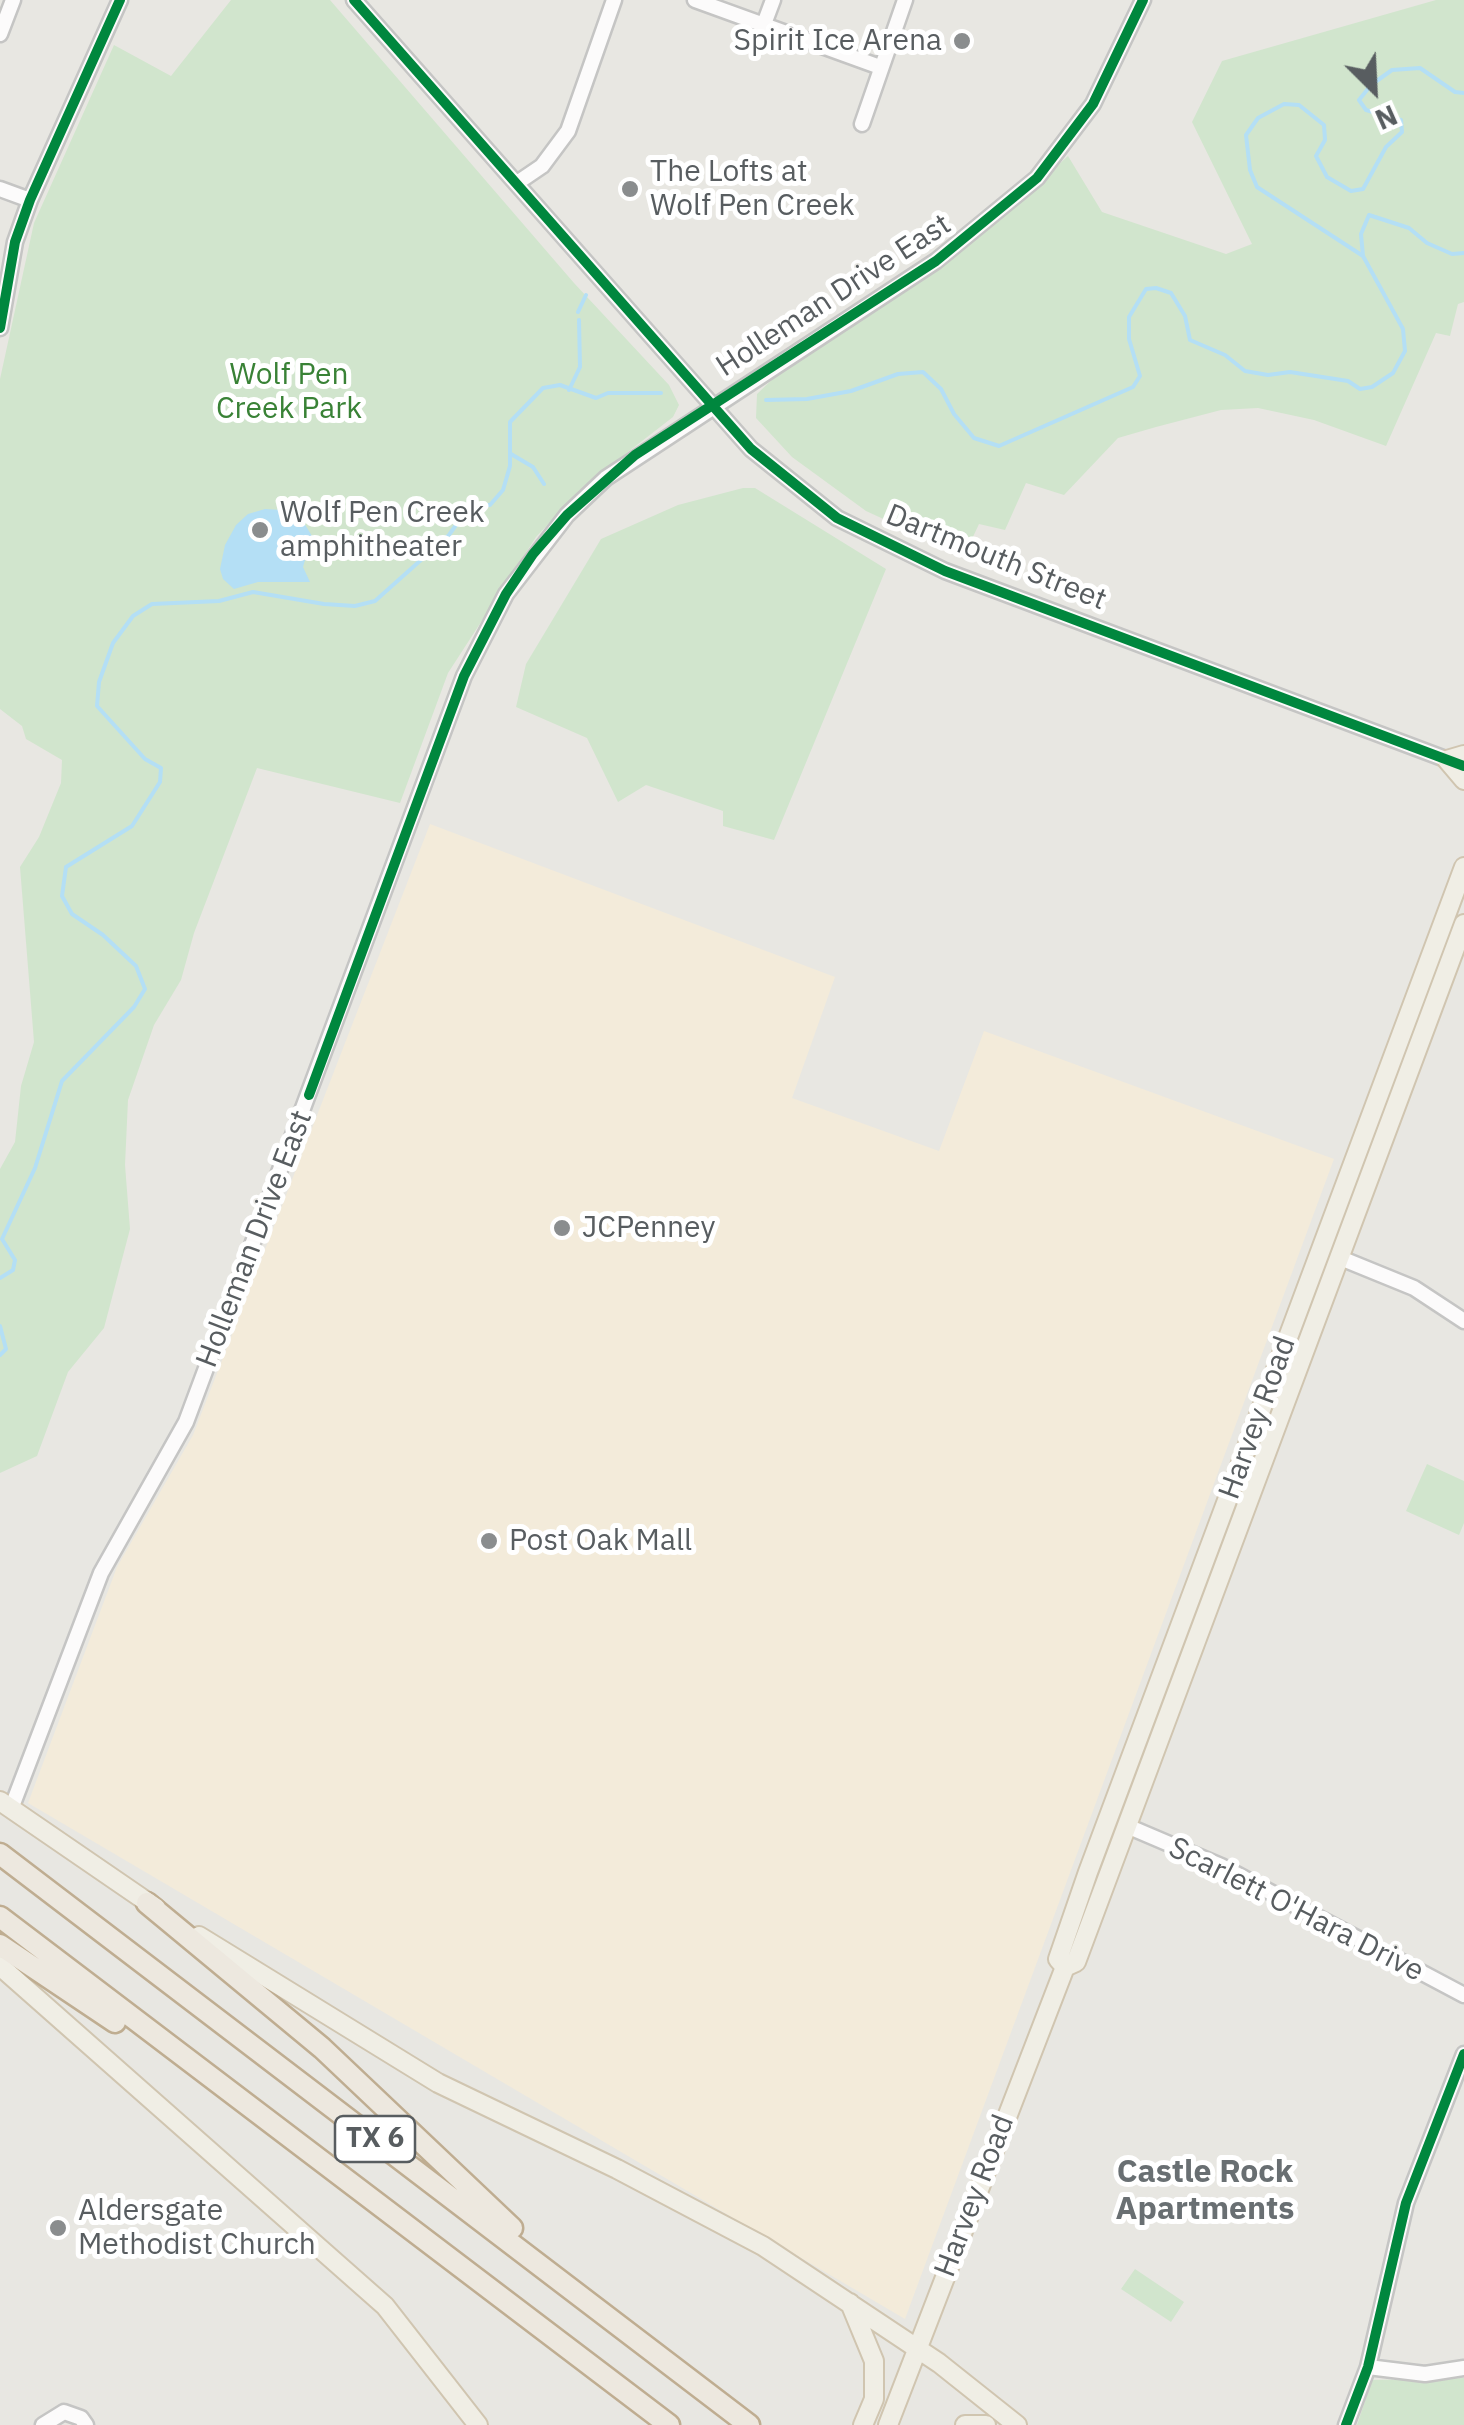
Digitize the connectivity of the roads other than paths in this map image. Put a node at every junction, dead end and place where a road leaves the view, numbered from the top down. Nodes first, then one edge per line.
1 (13, 0) edge
2 (120, 0) edge
3 (354, 0) edge
4 (614, 0) edge
5 (695, 0) edge
6 (773, 0) edge
7 (905, 0) edge
8 (1143, 0) edge
9 (764, 24) junction
10 (0, 34) edge
11 (880, 68) junction
12 (862, 124) dead end
13 (518, 184) junction
14 (0, 190) edge
15 (30, 200) junction
16 (0, 328) edge
17 (711, 406) junction
18 (1458, 760) edge
19 (1464, 780) edge
20 (1464, 867) edge
21 (1453, 897) junction
22 (1464, 924) edge
23 (1458, 960) edge
24 (1417, 992) junction
25 (1342, 1192) junction
26 (1338, 1257) junction
27 (1464, 1320) edge
28 (1285, 1344) junction
29 (1279, 1414) junction
30 (1198, 1576) junction
31 (1219, 1580) junction
32 (1125, 1774) junction
33 (6, 1805) edge
34 (1126, 1826) junction
35 (0, 1854) edge
36 (147, 1903) junction
37 (0, 1917) edge
38 (0, 1944) edge
39 (0, 1966) edge
40 (1065, 1967) junction
41 (1464, 1995) edge
42 (1464, 2054) edge
43 (211, 2080) junction
44 (582, 2295) junction
45 (850, 2302) junction
46 (916, 2350) junction
47 (1368, 2367) junction
48 (1464, 2368) edge
49 (43, 2425) edge
50 (86, 2425) edge
51 (478, 2425) edge
52 (668, 2425) edge
53 (750, 2425) edge
54 (863, 2425) edge
55 (888, 2425) edge
56 (965, 2425) edge
57 (986, 2425) edge
58 (1018, 2425) edge
59 (1346, 2425) edge

1 - 10 street
2 - 15 street
3 - 13 street, Dartmouth Street
4 - 13 street
5 - 9 street
6 - 9 street
7 - 11 street
8 - 17 street, Holleman Drive East
9 - 11 street
11 - 12 street
13 - 17 street, Dartmouth Street
14 - 15 street
15 - 16 street
17 - 18 street, Dartmouth Street
17 - 33 street, Holleman Drive East
18 - 19 main road
20 - 21 main road, Harvey Road
21 - 23 main road
21 - 24 main road, Harvey Road
22 - 23 main road, Harvey Road
23 - 24 main road
23 - 26 main road, Harvey Road
24 - 25 main road, Harvey Road
25 - 26 main road
25 - 28 main road, Harvey Road
26 - 27 street
26 - 29 main road, Harvey Road
28 - 29 main road
28 - 30 main road, Harvey Road
29 - 31 main road, Harvey Road
30 - 31 main road
30 - 32 main road, Harvey Road
31 - 34 main road, Harvey Road
32 - 34 main road
32 - 40 main road, Harvey Road
33 - 36 main road
34 - 40 main road, Harvey Road
34 - 41 street, Scarlett O'Hara Drive
35 - 44 highway, TX 6
36 - 44 highway
36 - 45 main road
37 - 43 highway, TX 6
38 - 43 highway
39 - 51 main road
40 - 46 main road, Harvey Road
42 - 47 street
43 - 52 highway, TX 6
44 - 53 highway, TX 6
45 - 46 main road
45 - 54 main road
46 - 55 main road, Harvey Road
46 - 58 main road
47 - 48 street
47 - 59 street
49 - 50 street
56 - 57 main road

